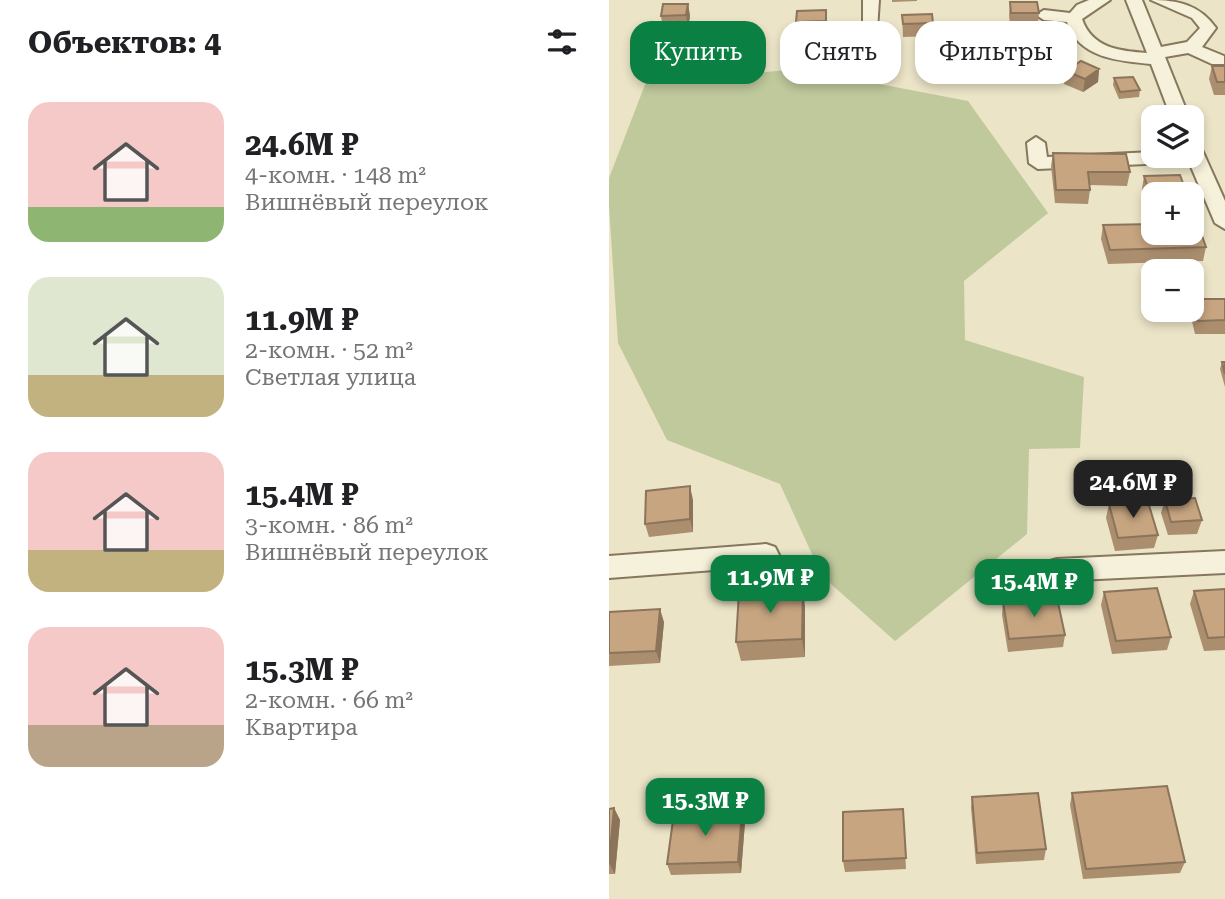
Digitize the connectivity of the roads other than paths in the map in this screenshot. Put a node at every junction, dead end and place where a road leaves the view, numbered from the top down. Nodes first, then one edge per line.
1 (870, 0) edge
2 (1135, 0) edge
3 (1159, 0) edge
4 (1097, 1) edge
5 (1216, 4) dead end
6 (1044, 15) dead end
7 (871, 21) edge
8 (1063, 21) edge
9 (1077, 21) edge
10 (1195, 22) edge
11 (1077, 27) edge
12 (1225, 28) edge
13 (1225, 39) edge
14 (1097, 52) junction
15 (1077, 54) edge
16 (1160, 54) junction
17 (1218, 60) dead end
18 (1184, 66) dead end
19 (1176, 105) edge
20 (1036, 143) dead end
21 (1141, 156) edge
22 (1200, 168) edge
23 (1225, 222) edge
24 (766, 555) dead end
25 (1225, 562) edge
26 (609, 567) edge
27 (1057, 570) dead end

1 - 7 street
2 - 16 street
3 - 10 street
4 - 9 street
5 - 10 street
6 - 8 street
10 - 12 street
10 - 13 street
10 - 16 street
10 - 17 street
11 - 14 street
14 - 15 street
14 - 16 street
16 - 18 street
16 - 19 street
20 - 21 street
22 - 23 street
24 - 26 street
25 - 27 street

